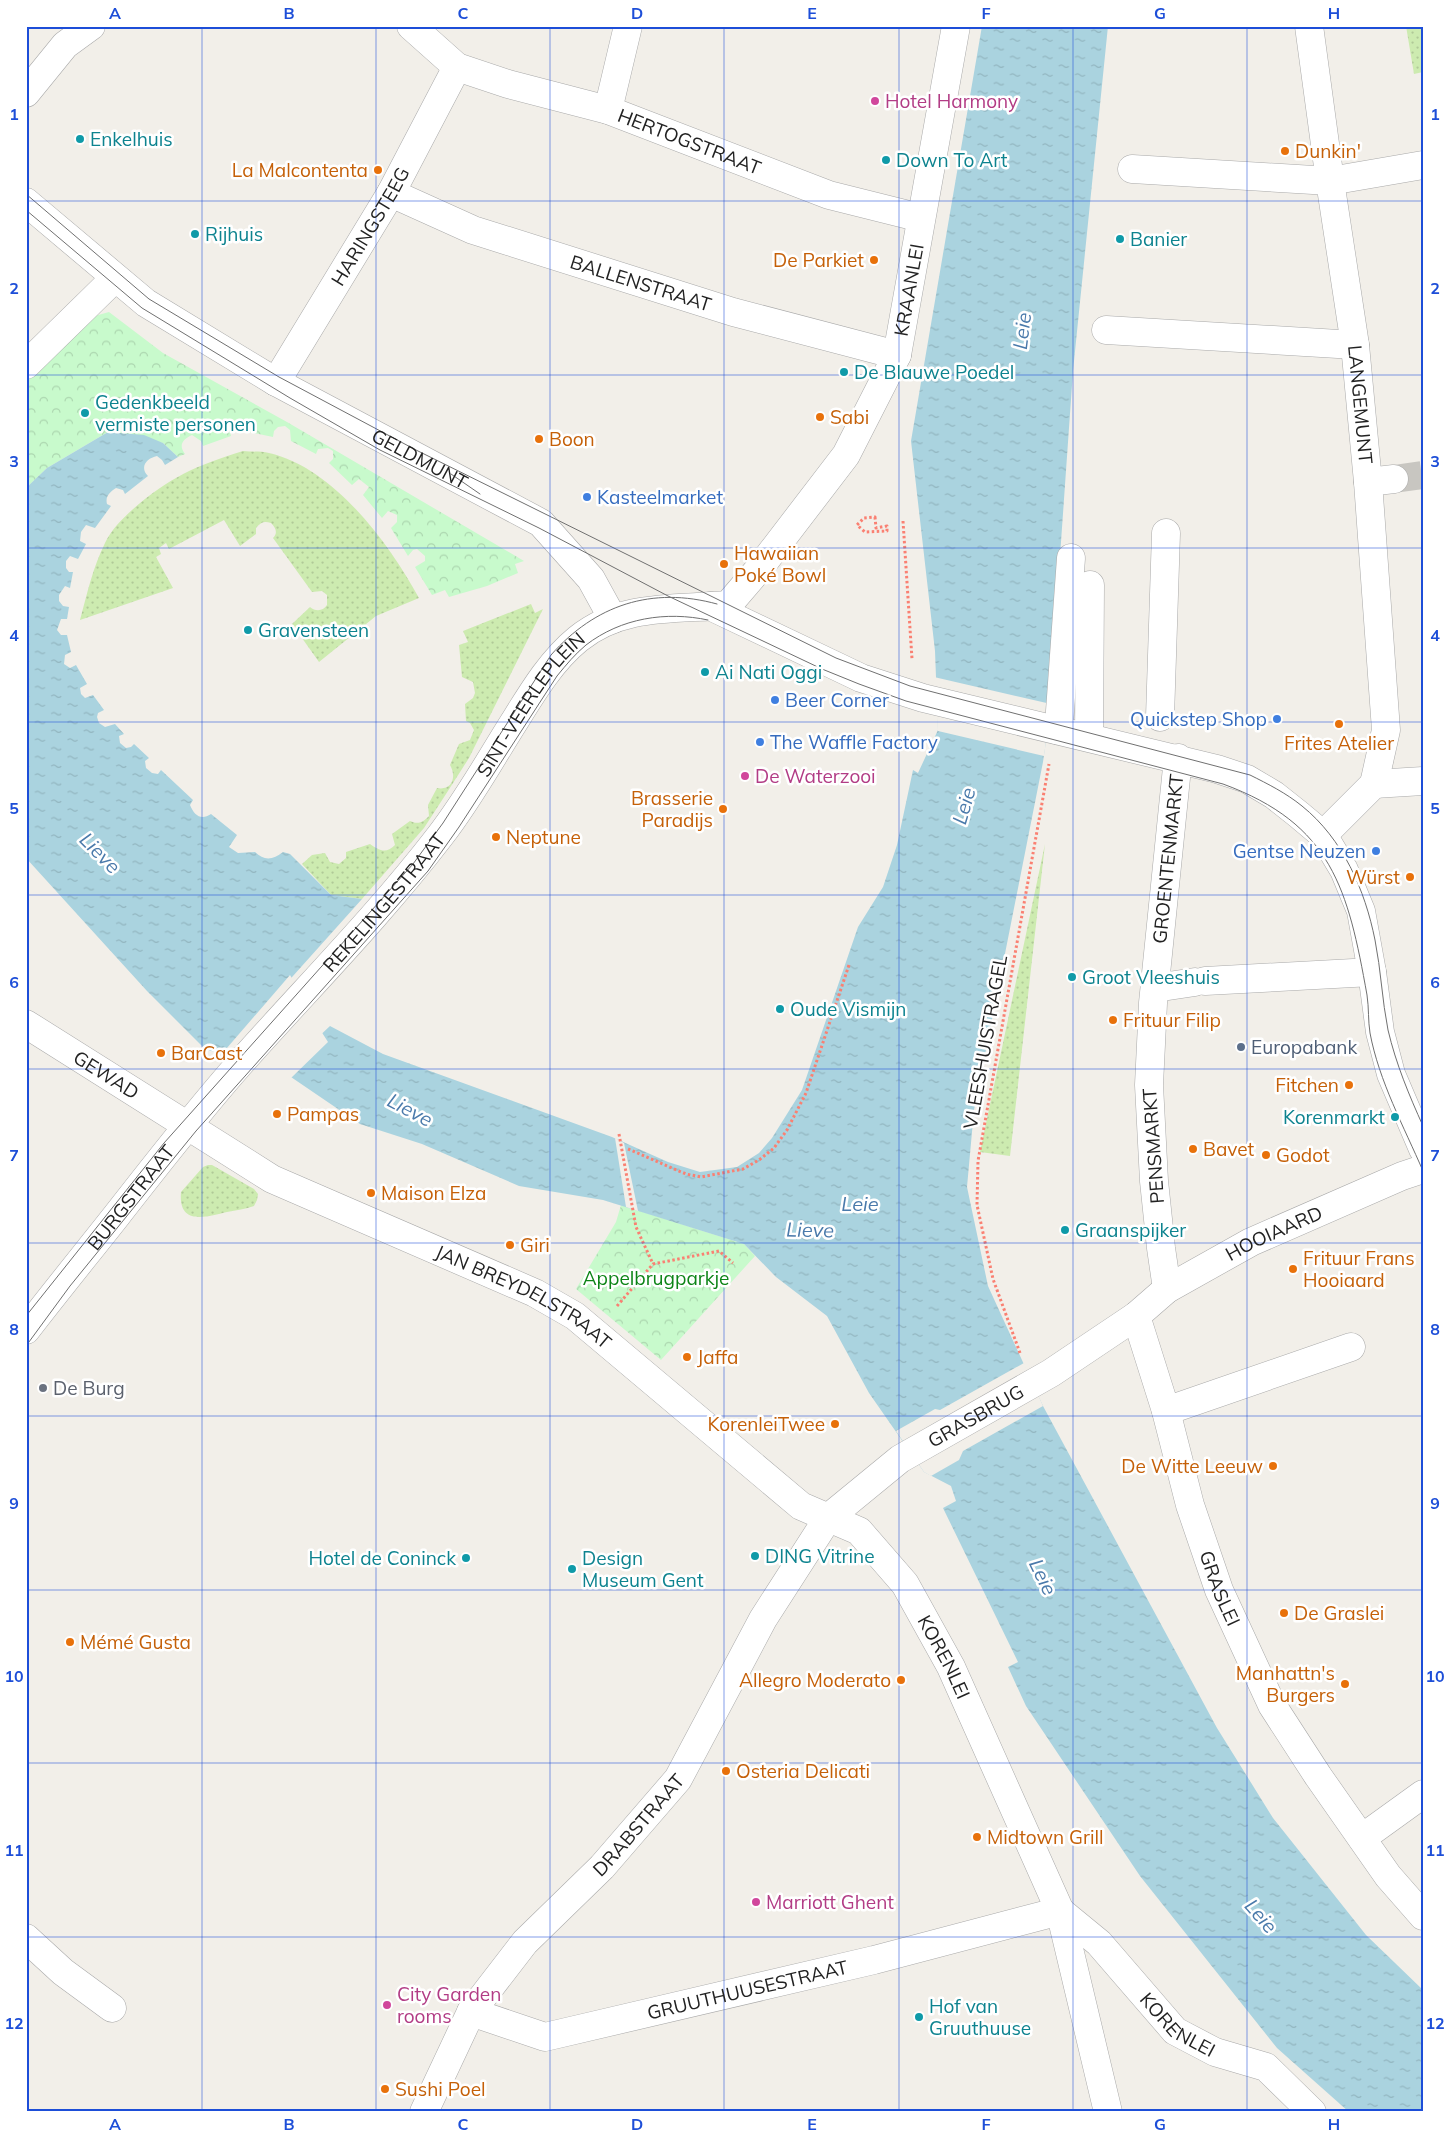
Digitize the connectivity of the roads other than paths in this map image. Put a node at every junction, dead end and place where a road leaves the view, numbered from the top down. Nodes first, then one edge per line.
1 (91, 26) edge
2 (411, 26) edge
3 (628, 26) edge
4 (956, 26) edge
5 (1310, 26) edge
6 (457, 67) junction
7 (26, 93) edge
8 (608, 110) junction
9 (1423, 165) edge
10 (1132, 169) dead end
11 (1330, 181) junction
12 (391, 193) junction
13 (26, 202) edge
14 (921, 218) junction
15 (115, 278) junction
16 (1106, 330) dead end
17 (1355, 345) junction
18 (897, 355) junction
19 (26, 365) edge
20 (276, 382) junction
21 (1166, 533) dead end
22 (1071, 558) dead end
23 (1090, 585) dead end
24 (710, 606) junction
25 (613, 619) junction
26 (1160, 717) dead end
27 (1052, 728) junction
28 (1089, 737) junction
29 (1178, 758) junction
30 (1423, 781) edge
31 (1374, 784) junction
32 (462, 805) joint
33 (1322, 835) junction
34 (1373, 982) junction
35 (1154, 996) junction
36 (26, 1024) edge
37 (237, 1067) joint
38 (187, 1126) junction
39 (1419, 1140) edge
40 (1423, 1169) edge
41 (1167, 1289) junction
42 (1136, 1316) junction
43 (26, 1330) edge
44 (1351, 1347) dead end
45 (1166, 1411) junction
46 (828, 1518) junction
47 (1423, 1794) edge
48 (1362, 1838) junction
49 (1060, 1911) junction
50 (1423, 1916) edge
51 (26, 1938) edge
52 (112, 2008) dead end
53 (471, 2012) junction
54 (424, 2112) edge
55 (1108, 2112) edge
56 (1312, 2112) edge

1 - 7 street
2 - 6 street
3 - 8 street
4 - 14 street, KRAANLEI
5 - 11 street, LANGEMUNT
6 - 8 street, HERTOGSTRAAT
6 - 12 street, HARINGSTEEG
8 - 14 street, HERTOGSTRAAT
9 - 11 street
10 - 11 street
11 - 17 street, LANGEMUNT
12 - 18 street, BALLENSTRAAT
12 - 20 street, HARINGSTEEG
13 - 15 street, GELDMUNT
14 - 18 street, KRAANLEI
15 - 19 street
15 - 20 street, GELDMUNT
16 - 17 street
17 - 31 street, LANGEMUNT
18 - 24 street, KRAANLEI
20 - 25 street, GELDMUNT
21 - 26 street
22 - 27 street
23 - 28 street
24 - 25 street
24 - 27 street, GROENTENMARKT
25 - 32 street, SINT-VEERLEPLEIN
27 - 28 street, GROENTENMARKT
28 - 29 street, GROENTENMARKT
29 - 33 street, GROENTENMARKT
29 - 35 street, GROENTENMARKT
30 - 31 street
31 - 33 street
32 - 37 street, REKELINGESTRAAT
33 - 34 street, GROENTENMARKT
34 - 35 street
34 - 39 street, GROENTENMARKT
35 - 41 street, PENSMARKT
36 - 38 street, GEWAD
37 - 38 street, BURGSTRAAT
38 - 43 street, BURGSTRAAT
38 - 46 street, JAN BREYDELSTRAAT
40 - 41 street, HOOIAARD
41 - 42 street, HOOIAARD
42 - 45 street, GRASLEI
42 - 46 street, GRASBRUG
44 - 45 street
45 - 48 street, GRASLEI
46 - 49 street, KORENLEI
46 - 53 street, DRABSTRAAT
47 - 48 street
48 - 50 street, GRASLEI
49 - 53 street, GRUUTHUUSESTRAAT
49 - 55 street, KORENLEI
49 - 56 street, KORENLEI
51 - 52 street
53 - 54 street, DRABSTRAAT

